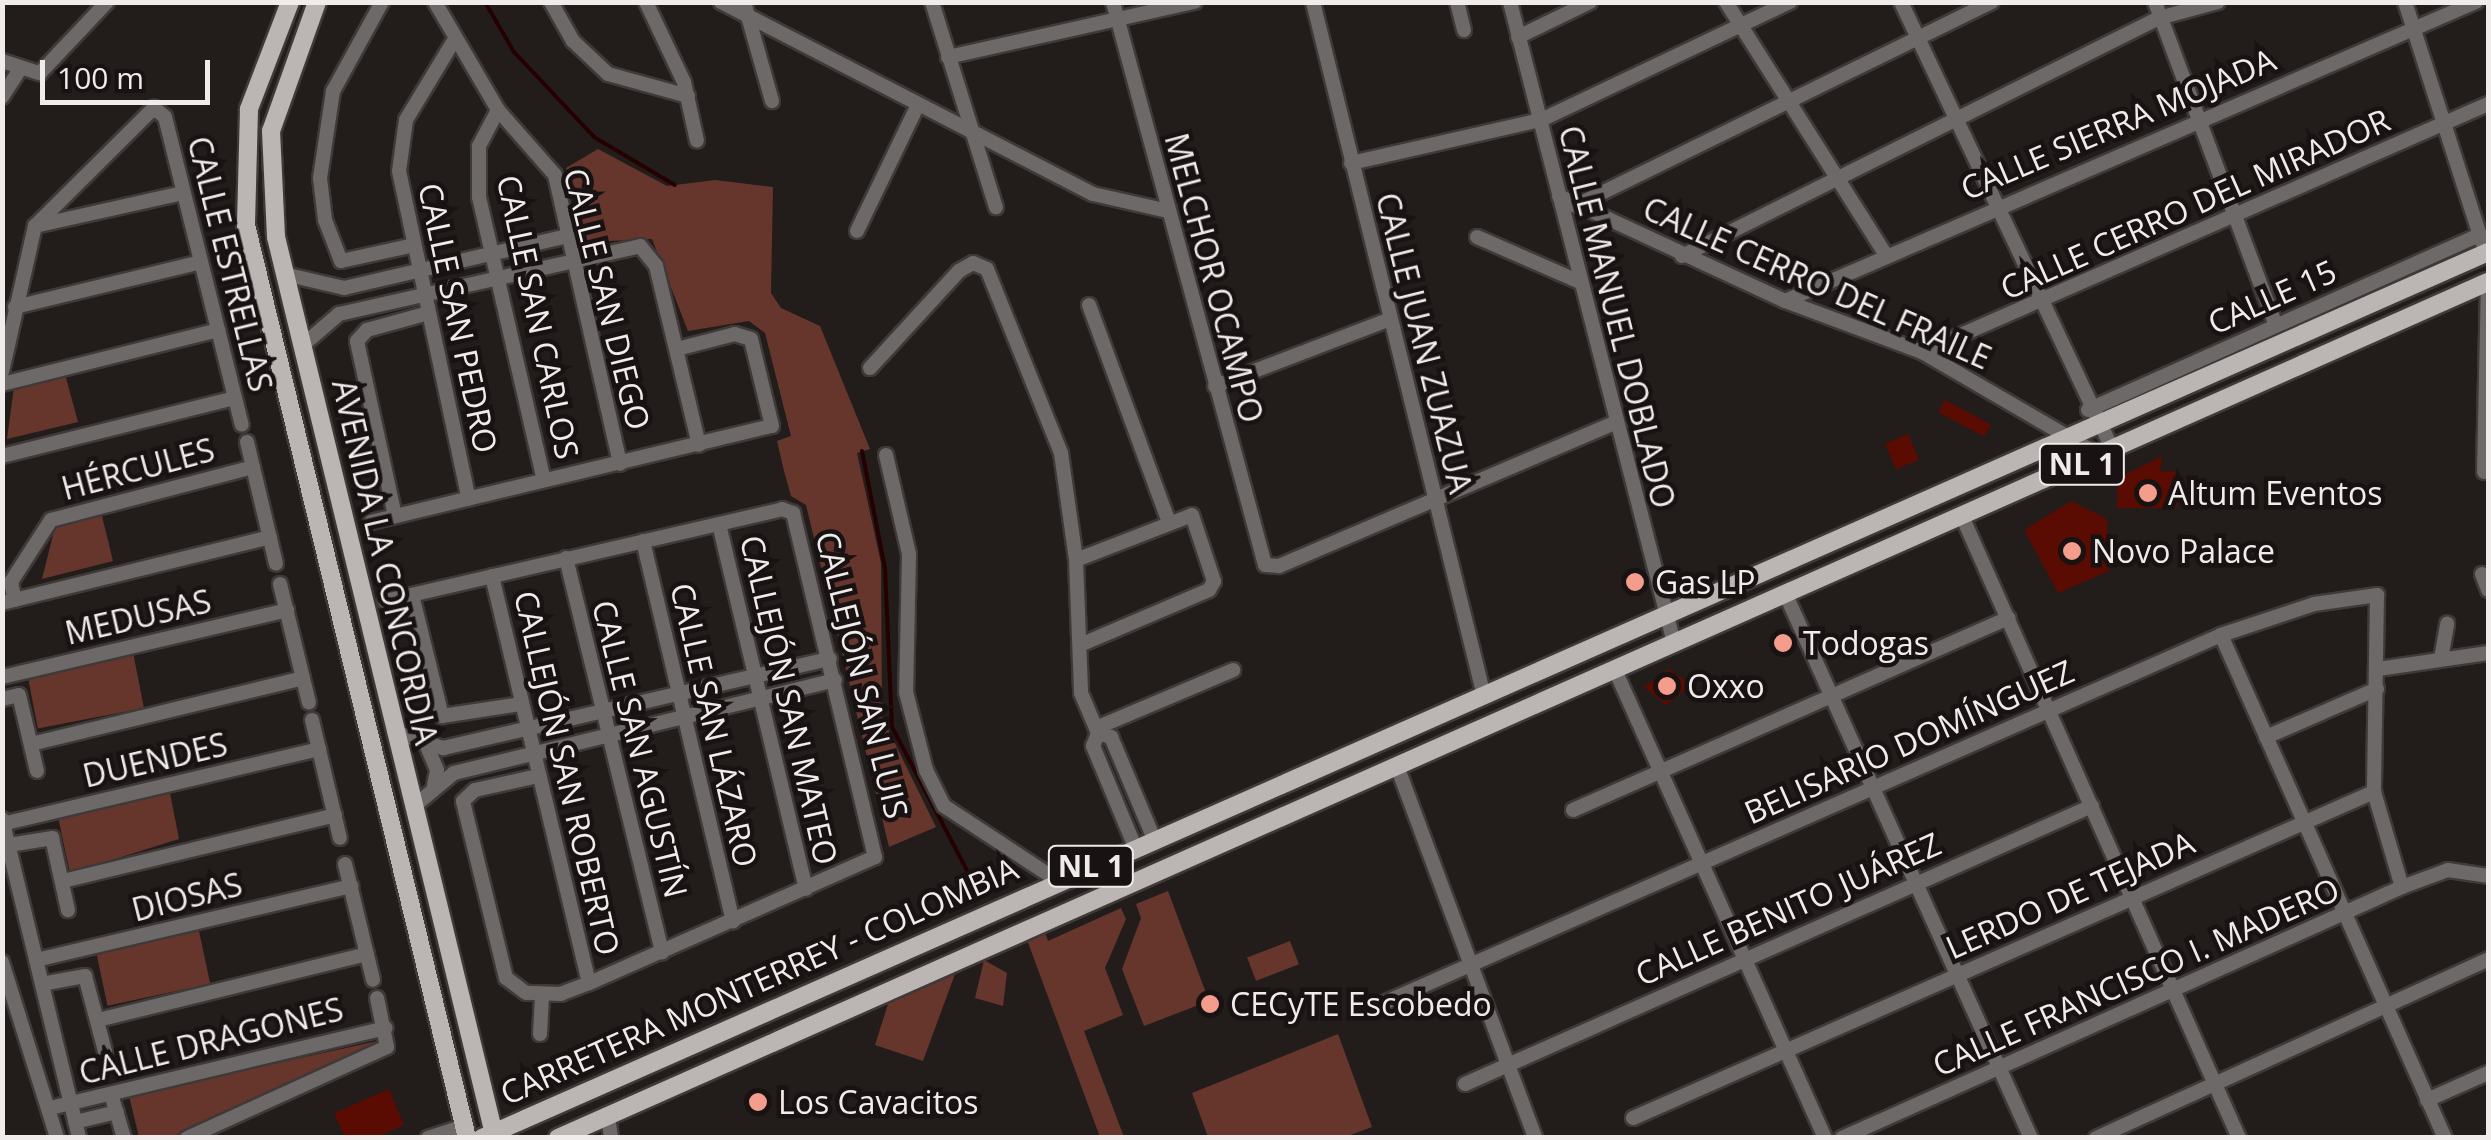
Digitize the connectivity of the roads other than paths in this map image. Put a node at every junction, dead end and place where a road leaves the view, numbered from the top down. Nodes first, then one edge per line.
1 (107, 2) edge
2 (290, 2) edge
3 (317, 2) edge
4 (382, 2) edge
5 (435, 2) edge
6 (550, 2) edge
7 (646, 2) edge
8 (722, 2) edge
9 (744, 2) edge
10 (932, 2) edge
11 (1113, 2) edge
12 (1195, 2) edge
13 (1313, 2) edge
14 (1457, 2) edge
15 (1510, 2) edge
16 (1590, 2) edge
17 (1726, 2) edge
18 (1790, 2) edge
19 (1901, 2) edge
20 (1992, 2) edge
21 (2154, 2) edge
22 (2218, 2) edge
23 (2405, 2) edge
24 (2476, 2) edge
25 (1970, 7) edge
26 (2159, 18) junction
27 (1116, 19) junction
28 (748, 20) junction
29 (1742, 26) junction
30 (1464, 30) dead end
31 (2414, 30) junction
32 (1518, 37) junction
33 (1918, 38) junction
34 (453, 42) junction
35 (948, 56) junction
36 (2, 61) edge
37 (19, 71) junction
38 (688, 96) junction
39 (2, 97) edge
40 (772, 100) dead end
41 (1790, 102) junction
42 (2488, 104) edge
43 (916, 109) junction
44 (498, 110) junction
45 (2199, 116) junction
46 (1954, 119) junction
47 (1541, 120) junction
48 (2444, 124) junction
49 (972, 134) junction
50 (697, 142) dead end
51 (1351, 163) junction
52 (1837, 176) junction
53 (182, 193) junction
54 (1559, 196) junction
55 (1574, 206) junction
56 (1994, 206) junction
57 (996, 207) dead end
58 (1164, 210) junction
59 (2237, 216) junction
60 (34, 226) junction
61 (857, 232) dead end
62 (568, 236) junction
63 (1476, 237) dead end
64 (410, 246) junction
65 (2485, 246) edge
66 (490, 253) junction
67 (1886, 255) junction
68 (1682, 256) junction
69 (572, 258) junction
70 (200, 262) junction
71 (416, 270) junction
72 (284, 274) junction
73 (495, 275) junction
74 (388, 277) junction
75 (260, 280) junction
76 (1580, 282) junction
77 (2488, 282) edge
78 (360, 284) junction
79 (316, 287) junction
80 (420, 293) junction
81 (394, 299) junction
82 (1784, 302) junction
83 (2038, 303) junction
84 (1089, 304) dead end
85 (15, 306) junction
86 (366, 306) junction
87 (425, 314) junction
88 (328, 320) junction
89 (1390, 320) junction
90 (2276, 325) junction
91 (218, 330) junction
92 (302, 346) junction
93 (676, 349) junction
94 (278, 352) junction
95 (1922, 352) junction
96 (870, 368) dead end
97 (2, 372) edge
98 (2, 384) edge
99 (1216, 386) junction
100 (236, 398) junction
101 (2092, 418) junction
102 (1614, 423) junction
103 (242, 425) dead end
104 (2070, 436) junction
105 (247, 442) dead end
106 (699, 446) junction
107 (2107, 453) junction
108 (886, 455) dead end
109 (2, 456) edge
110 (620, 464) junction
111 (253, 467) junction
112 (2484, 472) dead end
113 (544, 480) junction
114 (1436, 498) junction
115 (469, 499) junction
116 (1961, 514) junction
117 (395, 516) junction
118 (371, 522) dead end
119 (1170, 522) junction
120 (719, 524) junction
121 (270, 537) junction
122 (642, 541) junction
123 (566, 558) junction
124 (1076, 560) junction
125 (276, 564) dead end
126 (2482, 574) dead end
127 (492, 576) junction
128 (7, 583) edge
129 (280, 584) dead end
130 (2488, 590) edge
131 (1785, 593) junction
132 (412, 595) junction
133 (386, 600) dead end
134 (9, 601) edge
135 (287, 610) junction
136 (1662, 617) junction
137 (2009, 618) junction
138 (2447, 624) dead end
139 (2221, 635) junction
140 (1674, 643) junction
141 (1080, 644) junction
142 (2488, 653) edge
143 (830, 659) junction
144 (2441, 659) junction
145 (2378, 669) junction
146 (1234, 670) dead end
147 (1615, 670) junction
148 (755, 676) junction
149 (2, 677) edge
150 (303, 678) junction
151 (834, 680) junction
152 (2378, 688) junction
153 (676, 694) junction
154 (1484, 696) junction
155 (760, 698) junction
156 (1834, 698) junction
157 (2, 699) edge
158 (309, 703) dead end
159 (520, 704) junction
160 (2050, 710) junction
161 (601, 712) junction
162 (682, 716) junction
163 (312, 720) dead end
164 (527, 730) junction
165 (1097, 730) junction
166 (394, 732) junction
167 (607, 734) junction
168 (370, 738) junction
169 (2266, 738) junction
170 (470, 742) junction
171 (31, 744) junction
172 (426, 744) junction
173 (319, 749) junction
174 (532, 752) junction
175 (1122, 762) junction
176 (1396, 766) junction
177 (474, 767) junction
178 (1103, 770) junction
179 (37, 771) dead end
180 (1661, 772) junction
181 (538, 776) junction
182 (434, 785) junction
183 (1874, 786) junction
184 (2374, 792) junction
185 (2092, 806) junction
186 (414, 807) junction
187 (1573, 810) dead end
188 (388, 814) junction
189 (335, 815) junction
190 (3, 822) edge
191 (2303, 823) junction
192 (340, 838) dead end
193 (1154, 839) junction
194 (9, 846) junction
195 (1136, 847) junction
196 (345, 864) dead end
197 (1704, 864) junction
198 (2488, 876) edge
199 (1058, 880) junction
200 (63, 881) junction
201 (1918, 882) junction
202 (351, 886) junction
203 (2402, 887) junction
204 (806, 890) junction
205 (2134, 897) junction
206 (68, 910) dead end
207 (2344, 913) junction
208 (733, 922) junction
209 (662, 952) junction
210 (367, 954) junction
211 (1747, 957) junction
212 (2488, 958) edge
213 (36, 960) junction
214 (2, 962) edge
215 (1471, 968) junction
216 (1958, 974) junction
217 (374, 980) dead end
218 (590, 983) junction
219 (42, 984) junction
220 (457, 989) junction
221 (2174, 990) junction
222 (432, 995) junction
223 (542, 996) junction
224 (377, 998) dead end
225 (1370, 1008) dead end
226 (2387, 1008) junction
227 (98, 1020) junction
228 (386, 1028) junction
229 (540, 1034) dead end
230 (1788, 1049) junction
231 (105, 1051) dead end
232 (1508, 1065) junction
233 (2000, 1071) junction
234 (2488, 1073) edge
235 (1465, 1084) dead end
236 (2216, 1085) junction
237 (112, 1094) junction
238 (2427, 1100) junction
239 (70, 1104) junction
240 (50, 1108) junction
241 (116, 1112) junction
242 (608, 1116) junction
243 (1633, 1118) dead end
244 (77, 1130) edge
245 (466, 1132) edge
246 (490, 1136) edge
247 (1535, 1137) edge
248 (57, 1138) edge
249 (124, 1138) edge
250 (188, 1138) edge
251 (428, 1138) edge
252 (558, 1138) edge
253 (611, 1138) edge
254 (1824, 1138) edge
255 (1842, 1138) edge
256 (2030, 1138) edge
257 (2096, 1138) edge
258 (2239, 1138) edge
259 (2445, 1138) edge

1 - 37 street
2 - 75 main road, AVENIDA LA CONCORDIA
3 - 72 main road, AVENIDA LA CONCORDIA
4 - 64 street
5 - 34 street, CALLE SAN DIEGO
6 - 38 street
7 - 38 street
8 - 28 street
9 - 28 street
10 - 35 street
11 - 27 street, MELCHOR OCAMPO
12 - 27 street
13 - 51 street, CALLE JUAN ZUAZUA
14 - 30 street
15 - 32 street, CALLE MANUEL DOBLADO
16 - 32 street
17 - 29 street
18 - 29 street
19 - 33 street
20 - 25 street
21 - 26 street
22 - 26 street
23 - 31 street
24 - 31 street, CALLE SIERRA MOJADA
25 - 33 street
26 - 45 street
26 - 46 street
27 - 35 street
27 - 58 street, MELCHOR OCAMPO
28 - 40 street
28 - 43 street
29 - 41 street
29 - 47 street
31 - 45 street, CALLE SIERRA MOJADA
31 - 48 street
32 - 47 street, CALLE MANUEL DOBLADO
33 - 41 street
33 - 46 street
34 - 44 street, CALLE SAN DIEGO
34 - 64 street, CALLE SAN PEDRO
35 - 49 street
36 - 37 street
37 - 39 street
38 - 50 street
41 - 52 street
41 - 55 street
42 - 48 street, CALLE CERRO DEL MIRADOR
43 - 49 street
43 - 61 street
44 - 62 street, CALLE SAN DIEGO
44 - 66 street, CALLE SAN CARLOS
45 - 56 street, CALLE SIERRA MOJADA
45 - 59 street
46 - 52 street
46 - 56 street
47 - 51 street
47 - 54 street, CALLE MANUEL DOBLADO
48 - 59 street, CALLE CERRO DEL MIRADOR
48 - 65 street
49 - 57 street
49 - 58 street
51 - 89 street, CALLE JUAN ZUAZUA
52 - 67 street
52 - 68 street
53 - 60 street
53 - 60 street, CALLE ESTRELLAS
53 - 70 street, CALLE ESTRELLAS
54 - 55 street, CALLE CERRO DEL FRAILE
54 - 76 street, CALLE MANUEL DOBLADO
55 - 68 street, CALLE CERRO DEL FRAILE
56 - 67 street, CALLE SIERRA MOJADA
56 - 83 street
58 - 99 street, MELCHOR OCAMPO
59 - 83 street, CALLE CERRO DEL MIRADOR
59 - 90 street
60 - 85 street
62 - 66 street
62 - 69 street, CALLE SAN DIEGO
63 - 76 street
64 - 71 street, CALLE SAN PEDRO
65 - 90 street, CALLE 15
65 - 101 main road, CARRETERA MONTERREY - COLOMBIA / NL 1
66 - 71 street
66 - 73 street, CALLE SAN CARLOS
67 - 82 street, CALLE SIERRA MOJADA
68 - 82 street, CALLE CERRO DEL FRAILE
69 - 73 street
69 - 93 street
69 - 110 street, CALLE SAN DIEGO
70 - 85 street
70 - 91 street, CALLE ESTRELLAS
71 - 74 street
71 - 80 street, CALLE SAN PEDRO
72 - 75 main road
72 - 79 street
72 - 92 main road, AVENIDA LA CONCORDIA
73 - 80 street
73 - 113 street, CALLE SAN CARLOS
74 - 78 street
74 - 81 street
75 - 94 main road, AVENIDA LA CONCORDIA
76 - 102 street, CALLE MANUEL DOBLADO
77 - 107 main road, CARRETERA MONTERREY - COLOMBIA / NL 1
77 - 112 street
78 - 79 street
78 - 86 street
79 - 88 street
80 - 81 street
80 - 87 street, CALLE SAN PEDRO
81 - 86 street
82 - 95 street, CALLE CERRO DEL FRAILE
83 - 95 street, CALLE CERRO DEL MIRADOR
83 - 101 street
84 - 119 street
85 - 97 street
86 - 88 street
87 - 115 street, CALLE SAN PEDRO
87 - 117 street
88 - 92 street
89 - 99 street
89 - 114 street, CALLE JUAN ZUAZUA
90 - 101 street, CALLE 15
91 - 98 street
91 - 100 street, CALLE ESTRELLAS
92 - 94 main road
92 - 166 main road, AVENIDA LA CONCORDIA
93 - 106 street
93 - 106 street
94 - 168 main road, AVENIDA LA CONCORDIA
95 - 104 street, CALLE CERRO DEL FRAILE
96 - 124 street
99 - 114 street, MELCHOR OCAMPO
100 - 103 street, CALLE ESTRELLAS
100 - 109 street
101 - 104 main road, CARRETERA MONTERREY - COLOMBIA / NL 1
101 - 107 street
102 - 114 street
102 - 136 street, CALLE MANUEL DOBLADO
104 - 107 street, CALLE CERRO DEL FRAILE
104 - 136 main road, CARRETERA MONTERREY - COLOMBIA / NL 1
105 - 111 street, CALLE ESTRELLAS
106 - 110 street
107 - 116 main road, CARRETERA MONTERREY - COLOMBIA / NL 1
108 - 199 street
110 - 113 street
111 - 121 street, CALLE ESTRELLAS
111 - 128 street, HÉRCULES
113 - 115 street
114 - 154 street, CALLE JUAN ZUAZUA
115 - 117 street
116 - 131 main road, CARRETERA MONTERREY - COLOMBIA / NL 1
116 - 137 street
117 - 118 street
119 - 124 street
119 - 141 street
120 - 122 street
120 - 143 street, CALLEJÓN SAN LUIS
120 - 148 street, CALLEJÓN SAN MATEO
121 - 125 street, CALLE ESTRELLAS
121 - 134 street
122 - 123 street
122 - 153 street, CALLE SAN LÁZARO
123 - 127 street
123 - 161 street, CALLE SAN AGUSTÍN
124 - 141 street
126 - 130 street
127 - 132 street
127 - 159 street, CALLEJÓN SAN ROBERTO
128 - 134 street, HÉRCULES
129 - 135 street
131 - 140 main road, CARRETERA MONTERREY - COLOMBIA / NL 1
131 - 156 street
132 - 133 street
132 - 159 street
135 - 149 street, MEDUSAS
135 - 150 street
136 - 140 street, CALLE MANUEL DOBLADO
136 - 154 main road, CARRETERA MONTERREY - COLOMBIA / NL 1
137 - 156 street
137 - 160 street
138 - 144 street
139 - 145 street, BELISARIO DOMÍNGUEZ
139 - 160 street, BELISARIO DOMÍNGUEZ
139 - 169 street
140 - 147 main road, CARRETERA MONTERREY - COLOMBIA / NL 1
141 - 165 street
142 - 144 street
143 - 148 street
143 - 151 street, CALLEJÓN SAN LUIS
144 - 145 street
145 - 152 street
146 - 165 street
147 - 176 main road, CARRETERA MONTERREY - COLOMBIA / NL 1
147 - 180 street
148 - 153 street
148 - 155 street, CALLEJÓN SAN MATEO
150 - 158 street
150 - 171 street
151 - 155 street
151 - 204 street, CALLEJÓN SAN LUIS
152 - 169 street
152 - 184 street
153 - 161 street
153 - 162 street, CALLE SAN LÁZARO
154 - 193 main road, CARRETERA MONTERREY - COLOMBIA / NL 1
155 - 162 street
155 - 204 street, CALLEJÓN SAN MATEO
156 - 180 street
156 - 183 street
157 - 171 street
159 - 164 street, CALLEJÓN SAN ROBERTO
160 - 183 street, BELISARIO DOMÍNGUEZ
160 - 185 street
161 - 164 street
161 - 167 street, CALLE SAN AGUSTÍN
162 - 167 street
162 - 208 street, CALLE SAN LÁZARO
163 - 173 street
164 - 170 street
164 - 174 street, CALLEJÓN SAN ROBERTO
165 - 175 street
165 - 178 street
166 - 168 main road
166 - 172 street
166 - 186 main road, AVENIDA LA CONCORDIA
167 - 174 street
167 - 209 street, CALLE SAN AGUSTÍN
168 - 188 main road, AVENIDA LA CONCORDIA
169 - 191 street
170 - 172 street
170 - 177 street
171 - 179 street
172 - 182 street
173 - 189 street
173 - 190 street, DUENDES
174 - 177 street
174 - 181 street, CALLEJÓN SAN ROBERTO
175 - 178 street
175 - 193 street
176 - 215 street
176 - 242 main road, CARRETERA MONTERREY - COLOMBIA / NL 1
177 - 182 street
178 - 195 street
180 - 187 street
180 - 197 street
181 - 218 street, CALLEJÓN SAN ROBERTO
181 - 223 street
182 - 186 street
183 - 197 street, BELISARIO DOMÍNGUEZ
183 - 201 street
184 - 191 street, LERDO DE TEJADA
184 - 203 street
185 - 201 street, CALLE BENITO JUÁREZ
185 - 205 street
186 - 188 main road
186 - 220 main road, AVENIDA LA CONCORDIA
188 - 222 main road, AVENIDA LA CONCORDIA
189 - 192 street
189 - 200 street
190 - 194 street
191 - 205 street, LERDO DE TEJADA
191 - 207 street
193 - 195 main road, CARRETERA MONTERREY - COLOMBIA / NL 1
194 - 200 street
194 - 213 street
195 - 199 main road, CARRETERA MONTERREY - COLOMBIA / NL 1
196 - 202 street
197 - 211 street
197 - 215 street, BELISARIO DOMÍNGUEZ
198 - 203 street, CALLE FRANCISCO I. MADERO
199 - 246 main road, CARRETERA MONTERREY - COLOMBIA / NL 1
200 - 206 street
201 - 211 street, CALLE BENITO JUÁREZ
201 - 216 street
202 - 210 street
202 - 213 street, DIOSAS
203 - 207 street, CALLE FRANCISCO I. MADERO
204 - 208 street
205 - 216 street, LERDO DE TEJADA
205 - 221 street
207 - 221 street, CALLE FRANCISCO I. MADERO
207 - 226 street
208 - 209 street
209 - 218 street
210 - 217 street
210 - 227 street
211 - 230 street
211 - 232 street, CALLE BENITO JUÁREZ
212 - 226 street
213 - 219 street
214 - 240 street
215 - 225 street, BELISARIO DOMÍNGUEZ
215 - 232 street
216 - 230 street, LERDO DE TEJADA
216 - 233 street
218 - 223 street
219 - 227 street
219 - 239 street
220 - 222 main road
220 - 246 main road, AVENIDA LA CONCORDIA
221 - 233 street, CALLE FRANCISCO I. MADERO
221 - 236 street
222 - 245 main road, AVENIDA LA CONCORDIA
223 - 229 street
224 - 228 street
226 - 236 street
226 - 238 street
227 - 231 street
228 - 237 street, CALLE DRAGONES
228 - 250 street
230 - 243 street, LERDO DE TEJADA
230 - 254 street
232 - 235 street, CALLE BENITO JUÁREZ
232 - 247 street
233 - 255 street, CALLE FRANCISCO I. MADERO
233 - 256 street
234 - 238 street
236 - 257 street
236 - 258 street
237 - 239 street, CALLE DRAGONES
237 - 241 street
238 - 259 street
239 - 240 street, CALLE DRAGONES
239 - 244 street
240 - 248 street
241 - 244 street
241 - 249 street
242 - 252 main road, CARRETERA MONTERREY - COLOMBIA / NL 1
242 - 253 street
245 - 251 street

